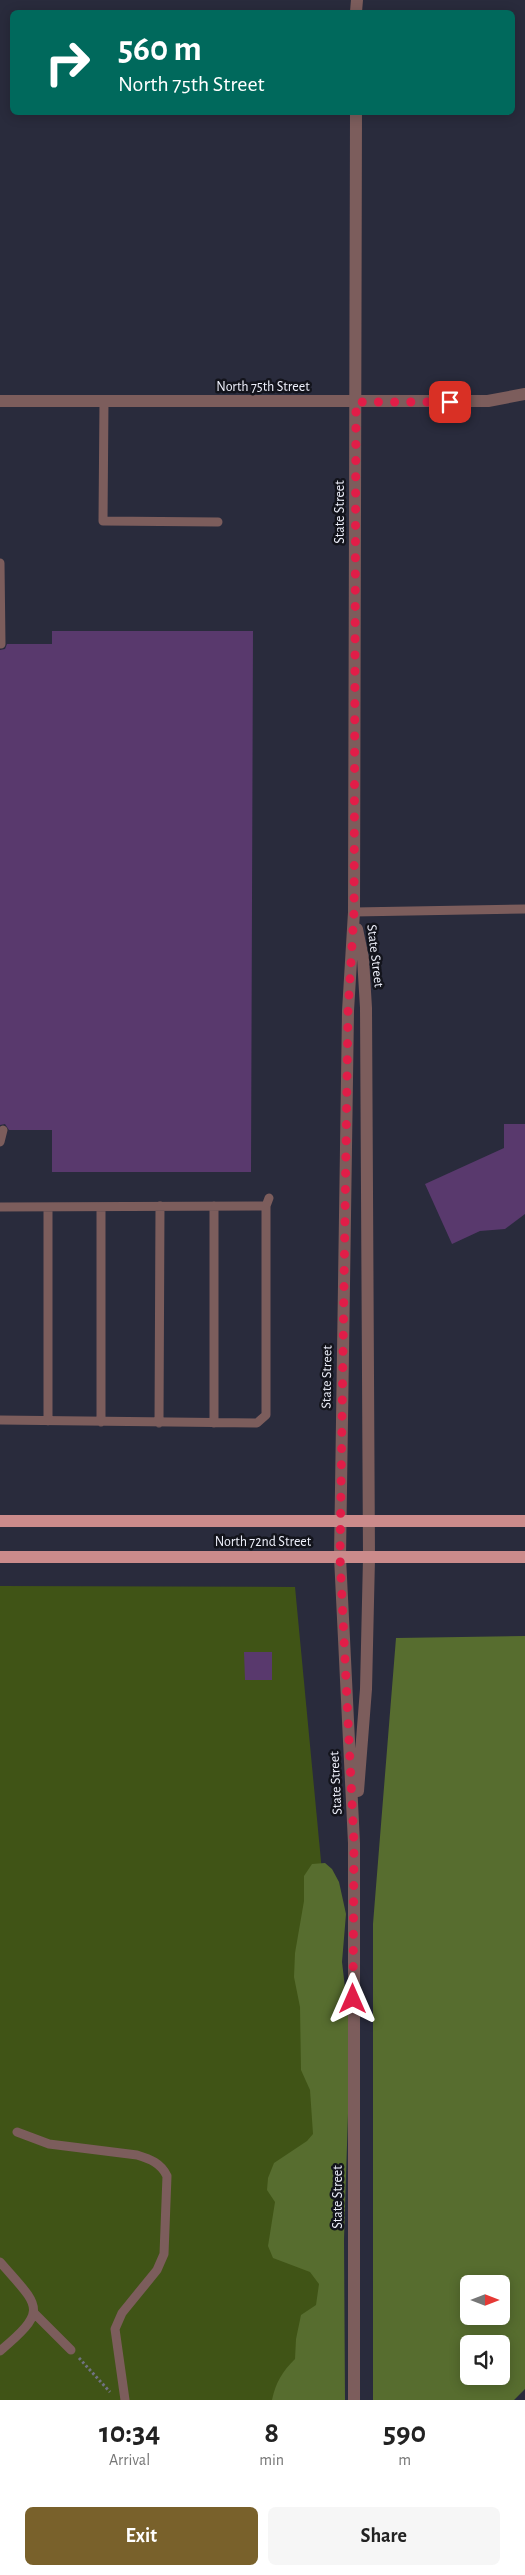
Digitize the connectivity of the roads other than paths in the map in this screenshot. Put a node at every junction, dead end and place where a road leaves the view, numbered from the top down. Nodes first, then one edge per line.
1 (356, 115) edge
2 (525, 394) edge
3 (0, 401) edge
4 (104, 401) junction
5 (356, 402) junction
6 (218, 522) dead end
7 (0, 563) edge
8 (0, 576) edge
9 (1, 644) edge
10 (525, 909) edge
11 (354, 912) junction
12 (3, 1130) dead end
13 (0, 1142) edge
14 (160, 1206) junction
15 (214, 1206) junction
16 (0, 1207) edge
17 (48, 1207) junction
18 (101, 1207) junction
19 (0, 1420) edge
20 (48, 1421) junction
21 (101, 1422) junction
22 (159, 1422) junction
23 (214, 1423) junction
24 (340, 1520) junction
25 (525, 1520) edge
26 (0, 1521) edge
27 (369, 1521) junction
28 (0, 1557) edge
29 (340, 1557) junction
30 (525, 1557) edge
31 (369, 1558) junction
32 (354, 1843) junction
33 (17, 2132) dead end
34 (0, 2262) edge
35 (34, 2313) junction
36 (71, 2350) road end
37 (0, 2351) edge
38 (125, 2400) edge
39 (354, 2400) edge

1 - 5 street, State Street
2 - 5 street, North 75th Street
3 - 4 street, North 75th Street
4 - 5 street, North 75th Street
4 - 6 lane
5 - 11 street, State Street
7 - 8 lane
8 - 9 lane
10 - 11 lane
11 - 24 street, State Street
11 - 27 street, State Street
12 - 13 lane
14 - 15 lane
14 - 18 lane
14 - 22 lane
15 - 23 lane
15 - 23 lane
16 - 17 lane
17 - 18 lane
17 - 20 lane
18 - 21 lane
19 - 20 lane
20 - 21 lane
21 - 22 lane
22 - 23 lane
24 - 26 main road, North 72nd Street
24 - 27 main road, North 72nd Street
24 - 29 street, State Street
25 - 27 main road, North 72nd Street
27 - 31 street, State Street
28 - 29 main road, North 72nd Street
29 - 31 main road, North 72nd Street
29 - 32 street, State Street
30 - 31 main road, North 72nd Street
31 - 32 street, State Street
32 - 39 street, State Street
33 - 38 lane
34 - 35 lane
35 - 36 lane
35 - 37 lane

